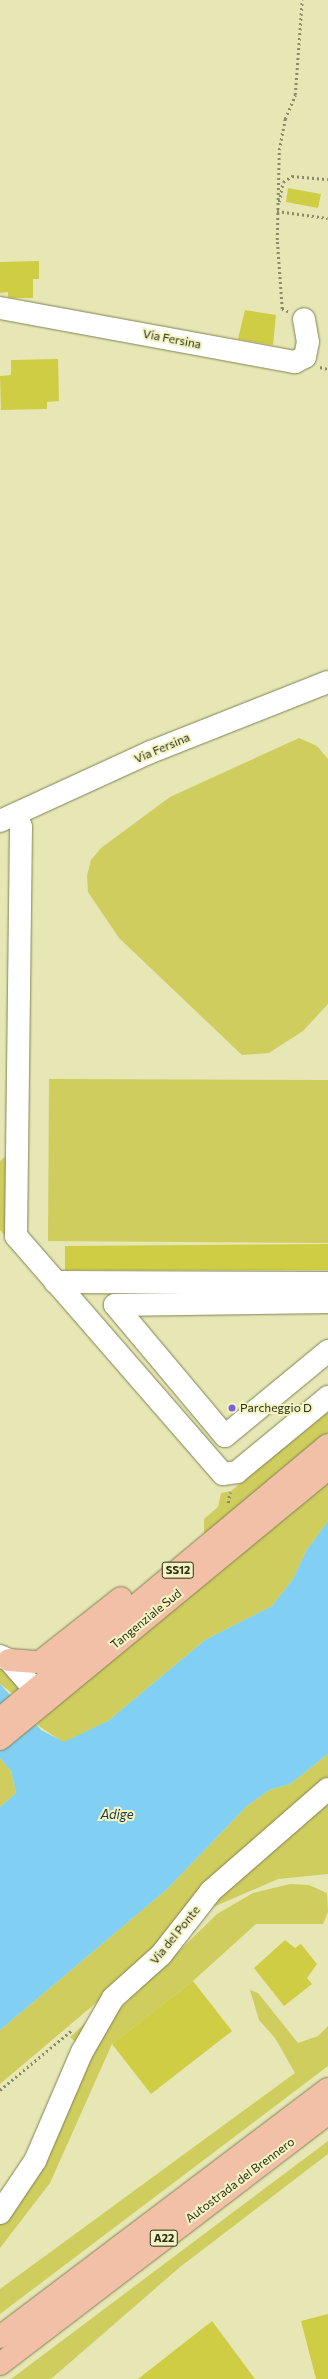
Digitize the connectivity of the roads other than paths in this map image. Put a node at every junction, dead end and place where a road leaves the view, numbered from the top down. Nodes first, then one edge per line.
1 (0, 308) edge
2 (304, 319) road end
3 (328, 682) edge
4 (8, 818) edge
5 (55, 1282) junction
6 (328, 1283) edge
7 (328, 1302) edge
8 (328, 1351) edge
9 (157, 1355) junction
10 (136, 1374) junction
11 (328, 1398) edge
12 (328, 1445) edge
13 (328, 1469) edge
14 (206, 1547) junction
15 (4, 1658) edge
16 (34, 1697) junction
17 (0, 1719) edge
18 (0, 1739) edge
19 (328, 1789) edge
20 (328, 2089) edge
21 (328, 2113) edge
22 (0, 2213) edge
23 (0, 2337) edge
24 (0, 2364) edge

1 - 2 street, Via Fersina
3 - 4 street, Via Fersina
4 - 5 street
5 - 6 street
5 - 10 street
7 - 9 street
8 - 9 street
9 - 10 street
10 - 11 street
12 - 14 highway, Tangenziale Sud / SS12
13 - 16 highway, Tangenziale Sud / SS12
14 - 15 highway
14 - 16 highway, Tangenziale Sud / SS12
15 - 16 street
16 - 17 highway, Tangenziale Sud / SS12
16 - 18 highway, Tangenziale Sud / SS12
19 - 22 street, Via del Ponte
20 - 23 highway, Autostrada del Brennero / A22
21 - 24 highway, Autostrada del Brennero / A22

